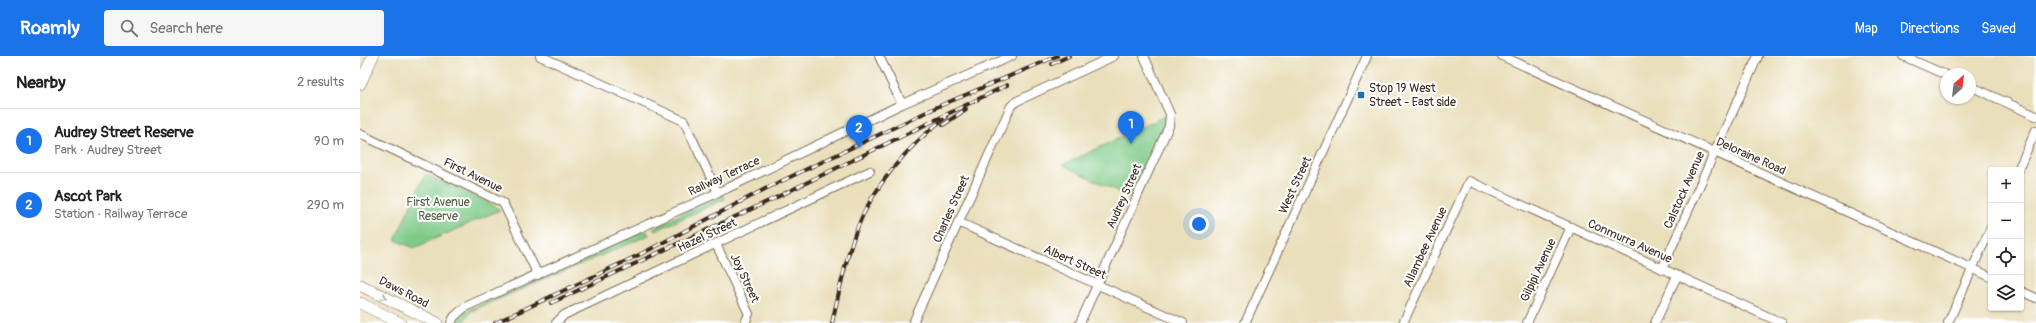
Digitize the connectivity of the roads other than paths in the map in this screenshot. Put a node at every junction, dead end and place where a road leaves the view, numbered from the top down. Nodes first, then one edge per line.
1 (373, 56) edge
2 (540, 56) edge
3 (879, 56) edge
4 (1012, 56) edge
5 (1114, 56) edge
6 (1144, 56) edge
7 (1367, 56) edge
8 (1502, 56) edge
9 (1758, 56) edge
10 (1903, 56) edge
11 (1514, 58) edge
12 (1940, 72) edge
13 (360, 84) edge
14 (1976, 89) edge
15 (902, 104) junction
16 (2036, 116) edge
17 (2036, 130) edge
18 (360, 134) edge
19 (1714, 152) junction
20 (2019, 167) edge
21 (870, 171) dead end
22 (1469, 181) joint
23 (718, 193) junction
24 (958, 222) junction
25 (1571, 227) junction
26 (1988, 234) edge
27 (716, 244) junction
28 (1972, 268) junction
29 (1662, 269) junction
30 (538, 275) junction
31 (1678, 276) junction
32 (1988, 276) edge
33 (360, 285) edge
34 (1098, 285) junction
35 (2024, 292) edge
36 (2036, 298) edge
37 (360, 303) edge
38 (400, 323) edge
39 (436, 323) edge
40 (451, 323) edge
41 (556, 323) edge
42 (745, 323) edge
43 (913, 323) edge
44 (1080, 323) edge
45 (1183, 323) edge
46 (1245, 323) edge
47 (1403, 323) edge
48 (1527, 323) edge
49 (1655, 323) edge
50 (1781, 323) edge
51 (1948, 323) edge

1 - 13 main road
2 - 23 street
3 - 15 street
4 - 15 street, Railway Terrace
5 - 24 street, Charles Street
6 - 34 street, Audrey Street
7 - 46 street, West Street
8 - 11 street, Deloraine Road
9 - 19 street, Calstock Avenue
10 - 12 street
11 - 19 street, Deloraine Road
14 - 16 street
15 - 23 street, Railway Terrace
17 - 20 street
18 - 30 street, First Avenue
19 - 28 street, Deloraine Road
19 - 29 street, Calstock Avenue
21 - 27 street, Hazel Street
22 - 25 street, Conmurra Avenue
22 - 47 street, Allambee Avenue
23 - 30 street, Railway Terrace
24 - 34 street, Albert Street
24 - 43 street, Charles Street
25 - 29 street, Conmurra Avenue
25 - 48 street, Gilpipi Avenue
26 - 28 street
27 - 41 street, Hazel Street
27 - 42 street, Joy Street
28 - 32 street, Deloraine Road
28 - 51 street
29 - 31 street, Conmurra Avenue
30 - 40 street, Railway Terrace
31 - 49 street
31 - 50 street, Conmurra Avenue
33 -> 39 main road, Daws Road
34 - 44 street, Audrey Street
34 - 45 street, Albert Street
35 - 36 street
37 - 38 main road

